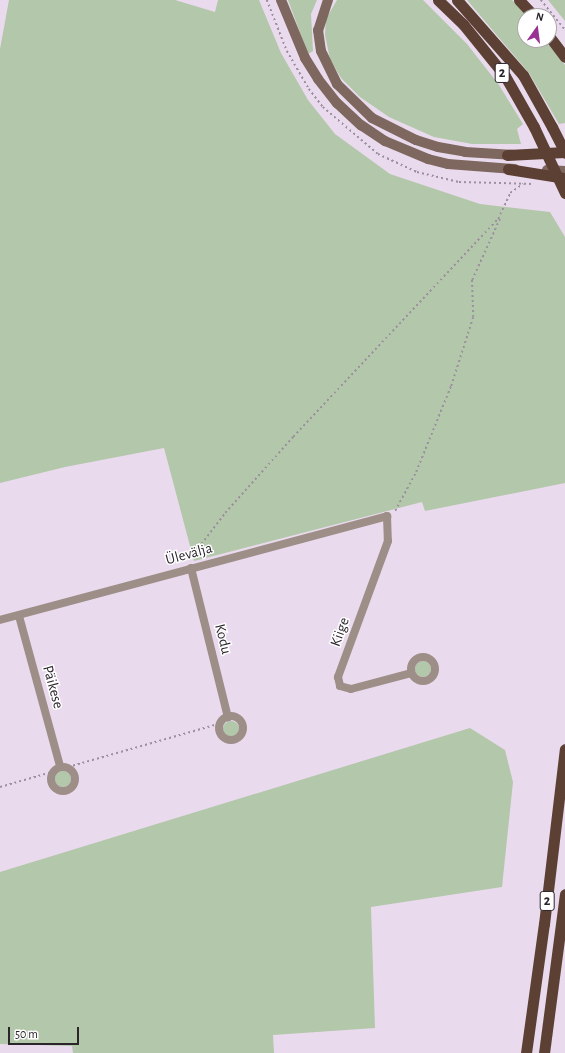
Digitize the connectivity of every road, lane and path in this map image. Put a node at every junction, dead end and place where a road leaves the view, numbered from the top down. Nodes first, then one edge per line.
1 (281, 0) edge
2 (328, 0) edge
3 (432, 0) edge
4 (438, 0) edge
5 (457, 0) edge
6 (519, 0) edge
7 (541, 0) edge
8 (526, 8) edge
9 (463, 24) junction
10 (565, 30) edge
11 (557, 46) edge
12 (565, 57) edge
13 (565, 152) edge
14 (507, 155) junction
15 (565, 158) edge
16 (508, 169) junction
17 (565, 171) edge
18 (565, 178) edge
19 (523, 184) dead end
20 (565, 193) edge
21 (502, 214) junction
22 (387, 516) junction
23 (189, 569) junction
24 (19, 616) junction
25 (0, 620) edge
26 (411, 673) dead end
27 (228, 717) junction
28 (220, 723) junction
29 (565, 749) edge
30 (64, 767) junction
31 (52, 772) junction
32 (0, 787) edge
33 (565, 894) edge
34 (526, 1053) edge
35 (544, 1053) edge

1 - 16 main road
2 - 14 main road
3 - 9 main road
4 - 9 highway, 2
5 - 13 highway, 2, bridge
6 - 8 highway
7 - 10 path
9 - 20 highway, 2, bridge
11 - 12 highway
13 - 14 highway
14 - 15 main road
16 - 17 main road
16 - 18 highway
19 - 21 path
21 - 22 path
21 - 23 path
22 - 23 street, Ülevälja
22 - 26 street, Kiige
23 - 24 street, Ülevälja
23 - 27 street, Kodu
24 - 25 street, Ülevälja
24 - 30 street, Päikese
27 - 28 street
27 - 28 street
28 - 30 path
29 - 34 highway, 2
30 - 31 street
30 - 31 street, Päikese
31 - 32 path
33 - 35 highway, 2

